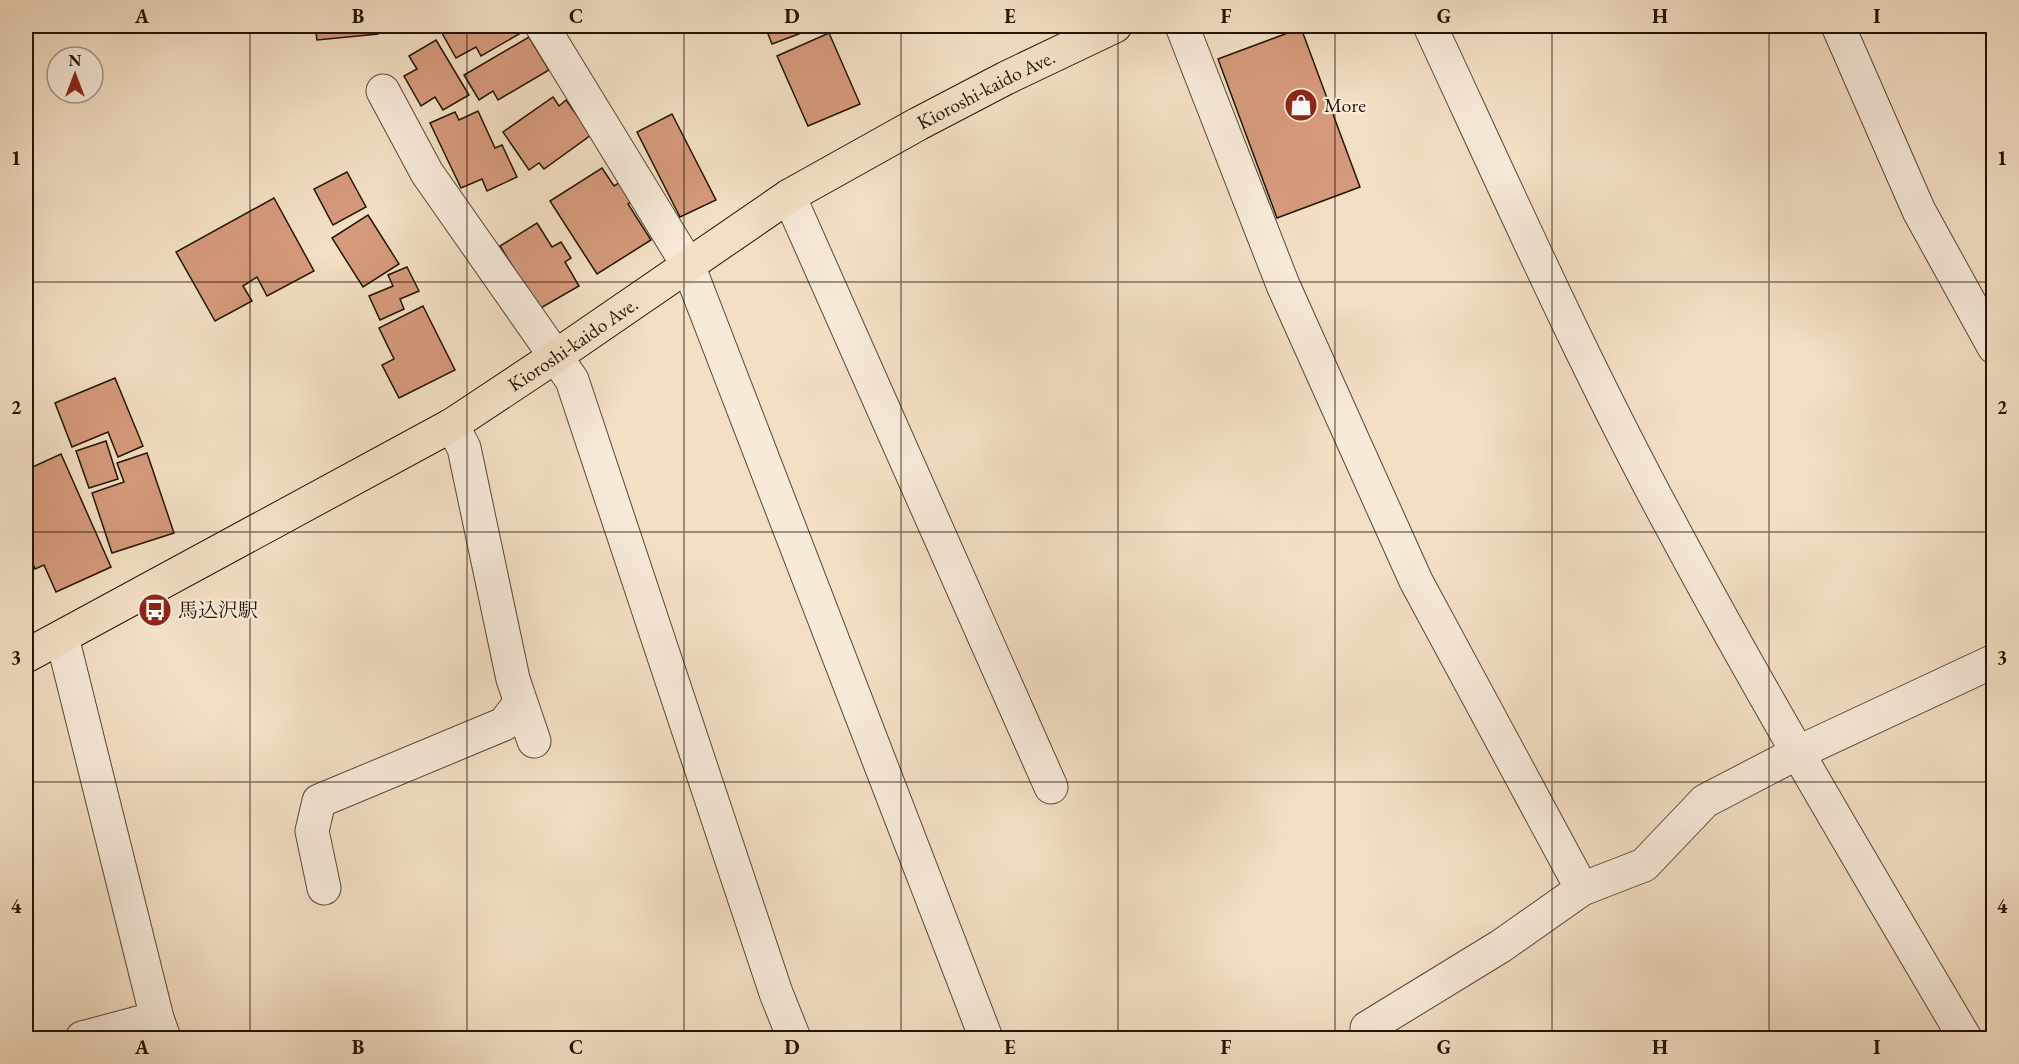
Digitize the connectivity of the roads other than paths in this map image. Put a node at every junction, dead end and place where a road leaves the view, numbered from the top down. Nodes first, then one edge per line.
1 (542, 26) edge
2 (1115, 26) edge
3 (1182, 26) edge
4 (1430, 26) edge
5 (1838, 26) edge
6 (383, 91) dead end
7 (789, 196) junction
8 (688, 265) junction
9 (1994, 347) edge
10 (556, 356) junction
11 (452, 425) junction
12 (62, 637) junction
13 (26, 656) edge
14 (1994, 661) edge
15 (520, 703) junction
16 (534, 741) dead end
17 (1797, 753) junction
18 (1051, 787) dead end
19 (324, 888) dead end
20 (1582, 889) junction
21 (161, 1028) edge
22 (1367, 1028) dead end
23 (82, 1038) edge
24 (794, 1038) edge
25 (986, 1038) edge
26 (1965, 1038) edge

1 - 8 street
2 - 7 main road, Kioroshi-kaido Ave.
3 - 20 street
4 - 17 street
5 - 9 street
6 - 10 street
7 - 8 main road, Kioroshi-kaido Ave.
7 - 18 street
8 - 10 main road, Kioroshi-kaido Ave.
8 - 25 street
10 - 11 main road, Kioroshi-kaido Ave.
10 - 24 street
11 - 12 main road, Kioroshi-kaido Ave.
11 - 15 street
12 - 13 main road, Kioroshi-kaido Ave.
12 - 21 street
14 - 17 street
15 - 16 street
15 - 19 street
17 - 20 street
17 - 26 street
20 - 22 street
21 - 23 street

